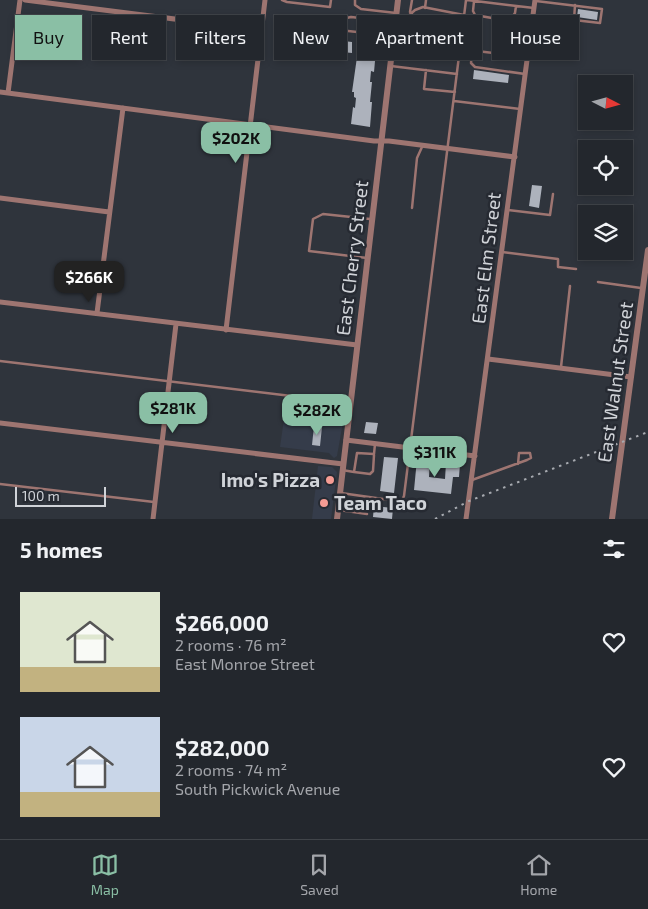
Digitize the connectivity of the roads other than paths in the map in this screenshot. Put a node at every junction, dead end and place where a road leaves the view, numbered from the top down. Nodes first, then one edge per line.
1 (20, 0) edge
2 (24, 0) edge
3 (265, 0) edge
4 (282, 0) edge
5 (331, 0) edge
6 (355, 0) edge
7 (398, 0) edge
8 (412, 0) edge
9 (426, 0) edge
10 (466, 0) edge
11 (535, 0) edge
12 (474, 1) edge
13 (480, 1) edge
14 (516, 6) junction
15 (575, 6) junction
16 (426, 8) junction
17 (534, 8) junction
18 (411, 14) joint
19 (464, 14) joint
20 (263, 15) edge
21 (384, 15) edge
22 (396, 15) edge
23 (533, 15) edge
24 (176, 19) edge
25 (258, 60) edge
26 (391, 60) edge
27 (459, 60) edge
28 (471, 60) edge
29 (527, 60) edge
30 (390, 66) junction
31 (426, 70) junction
32 (457, 74) junction
33 (525, 74) junction
34 (0, 92) edge
35 (455, 92) junction
36 (8, 93) junction
37 (454, 101) junction
38 (122, 108) junction
39 (521, 109) junction
40 (251, 125) junction
41 (381, 141) junction
42 (423, 145) junction
43 (448, 148) junction
44 (514, 157) junction
45 (553, 194) dead end
46 (0, 198) edge
47 (412, 208) dead end
48 (508, 210) junction
49 (109, 212) junction
50 (372, 219) junction
51 (648, 250) edge
52 (502, 252) junction
53 (367, 258) junction
54 (576, 269) dead end
55 (598, 282) dead end
56 (570, 286) dead end
57 (643, 288) junction
58 (0, 302) edge
59 (97, 314) junction
60 (176, 324) junction
61 (226, 330) junction
62 (357, 345) junction
63 (488, 359) junction
64 (0, 361) edge
65 (560, 368) junction
66 (631, 377) junction
67 (169, 382) junction
68 (350, 403) junction
69 (0, 423) edge
70 (346, 440) junction
71 (162, 442) junction
72 (375, 444) junction
73 (410, 448) junction
74 (374, 454) junction
75 (476, 456) junction
76 (518, 464) junction
77 (343, 467) junction
78 (354, 472) junction
79 (472, 480) junction
80 (0, 484) edge
81 (340, 493) junction
82 (155, 502) junction
83 (338, 510) junction
84 (367, 514) dead end
85 (153, 519) edge
86 (336, 519) edge
87 (466, 519) edge
88 (612, 519) edge

1 - 36 street
2 - 24 street
3 - 20 street
4 - 5 lane
6 - 21 lane
7 - 22 street, East Cherry Street
8 - 18 lane
9 - 16 lane
10 - 12 lane
10 - 19 lane
11 - 15 lane
11 - 17 street, East Elm Street
12 - 13 lane
12 - 14 lane
13 - 14 lane
14 - 17 lane
15 - 15 lane
16 - 18 lane
16 - 19 lane
17 - 23 street, East Elm Street
25 - 40 street
26 - 30 street, East Cherry Street
27 - 32 lane
28 - 33 lane
29 - 33 street, East Elm Street
30 - 31 lane
30 - 41 street, East Cherry Street
31 - 32 lane
31 - 35 lane
32 - 35 lane
33 - 39 street, East Elm Street
34 - 36 street
35 - 37 lane
36 - 38 street
37 - 39 lane
37 - 43 lane
38 - 40 street
38 - 49 street
39 - 44 street, East Elm Street
40 - 41 street
40 - 61 street
41 - 42 street
41 - 50 street, East Cherry Street
42 - 43 street
42 - 47 lane
43 - 44 street
43 - 73 lane
44 - 48 street, East Elm Street
45 - 48 lane
46 - 49 street
48 - 52 street, East Elm Street
49 - 59 street
50 - 53 street, East Cherry Street
50 - 53 lane
51 - 57 street, East Walnut Street
52 - 54 lane
52 - 63 street, East Elm Street
53 - 62 street, East Cherry Street
55 - 57 lane
56 - 65 lane
57 - 66 street, East Walnut Street
58 - 59 street
59 - 60 street
60 - 61 street
60 - 67 street
61 - 62 street
62 - 68 street, East Cherry Street
63 - 65 street
63 - 75 street, East Elm Street
64 - 67 lane
65 - 66 street
66 - 88 street, East Walnut Street
67 - 68 lane
67 - 71 street
68 - 70 street, East Cherry Street
69 - 71 street
70 - 72 street
70 - 77 street, East Cherry Street
71 - 77 street
71 - 82 street
72 - 73 street
72 - 74 lane
73 - 75 street
73 - 81 lane
74 - 78 lane
74 - 78 lane
75 - 79 street, East Elm Street
76 - 76 lane
76 - 79 lane
77 - 78 lane
77 - 81 street, East Cherry Street
79 - 87 street, East Elm Street
80 - 82 lane
81 - 83 street, East Cherry Street
82 - 85 street
83 - 84 lane
83 - 86 street, East Cherry Street

